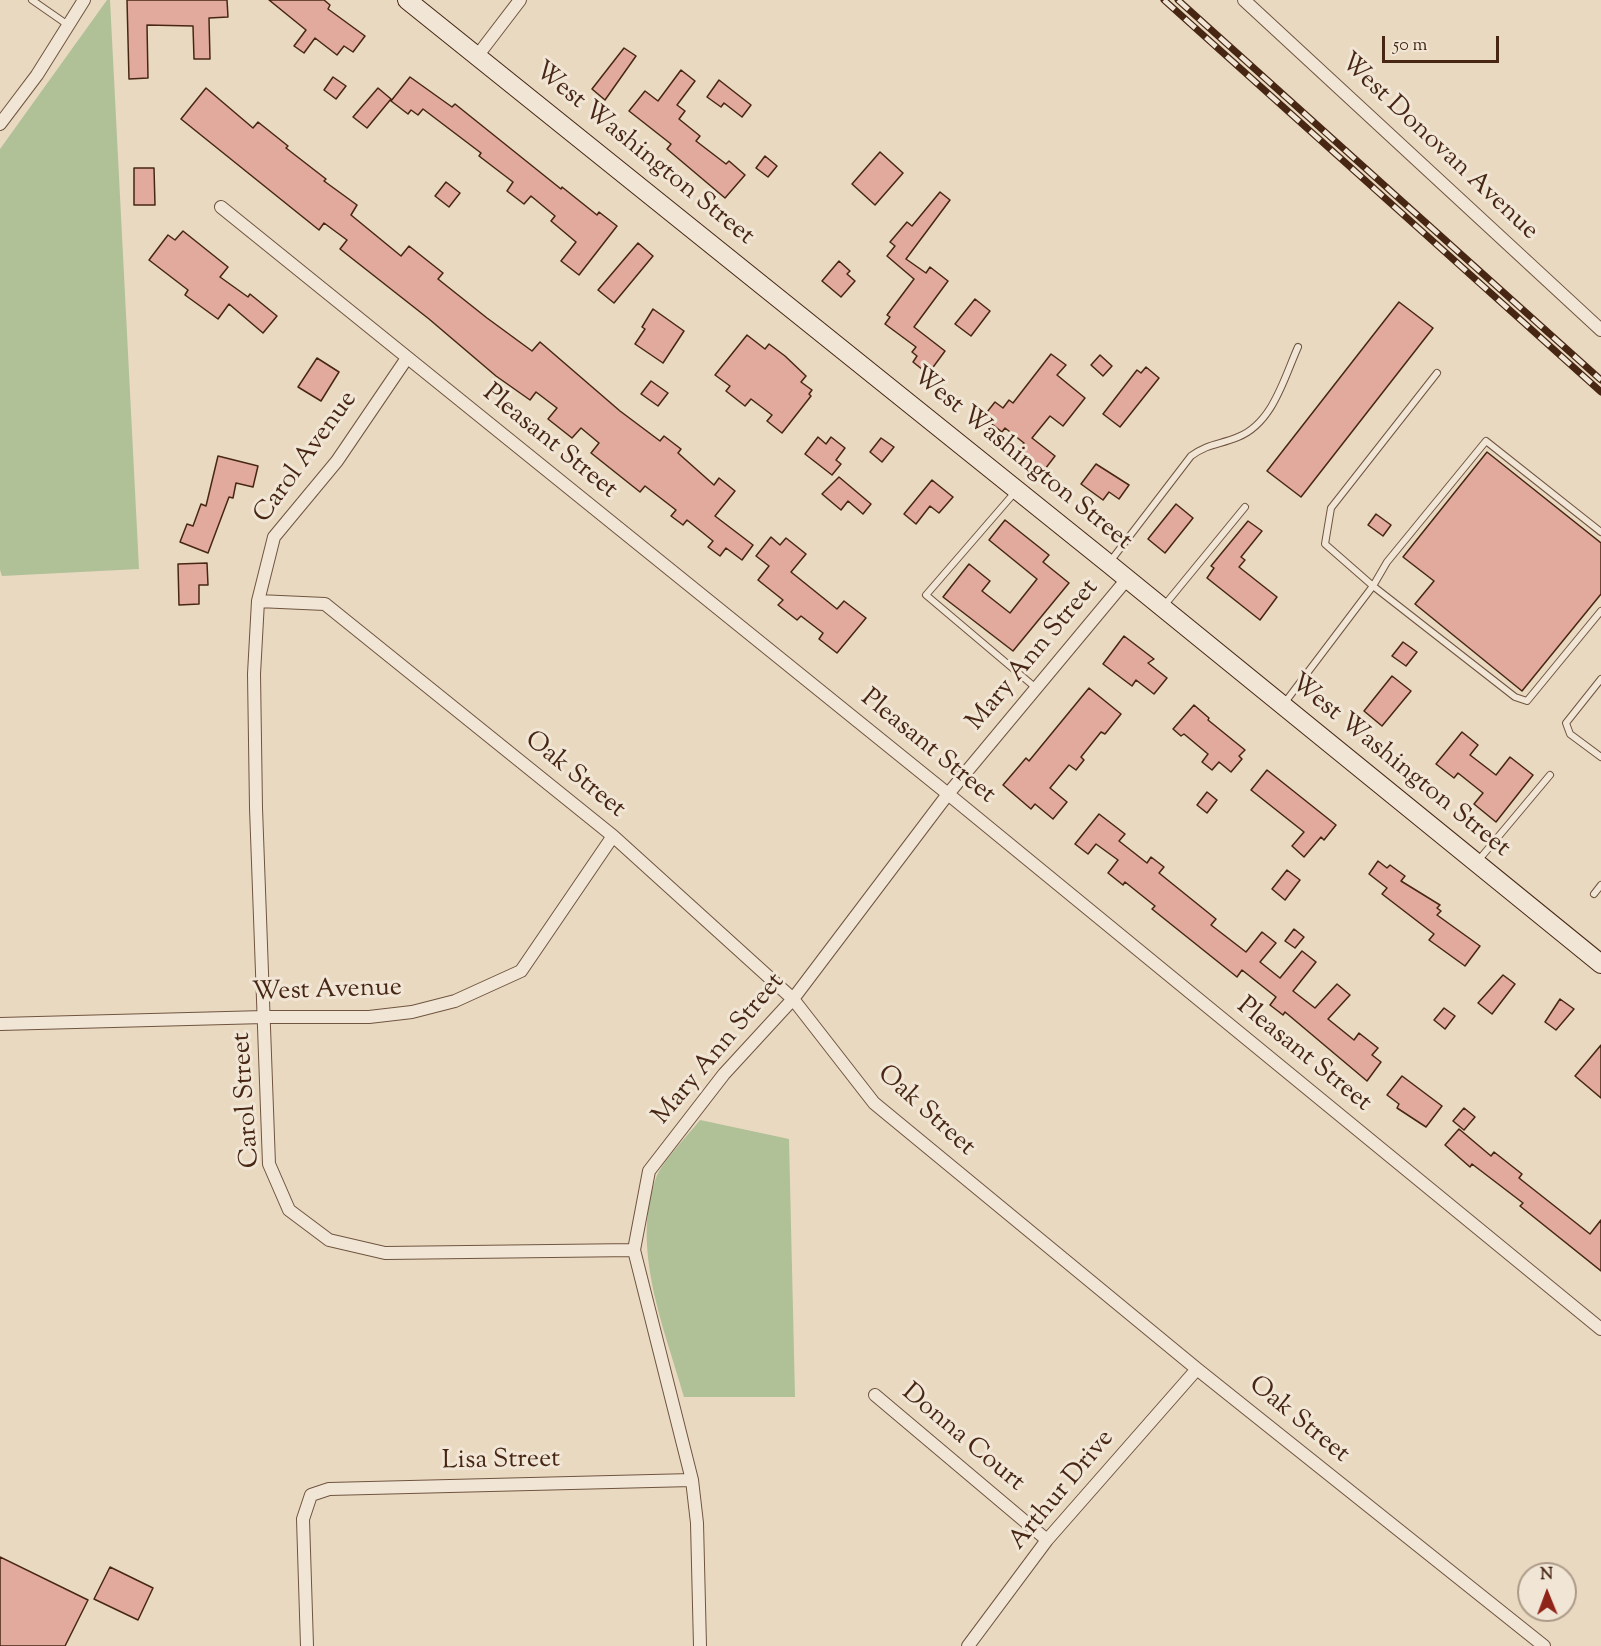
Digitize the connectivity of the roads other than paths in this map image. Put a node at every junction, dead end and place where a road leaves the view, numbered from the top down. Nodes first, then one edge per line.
1 (32, 0) edge
2 (84, 0) edge
3 (407, 0) edge
4 (520, 0) edge
5 (1244, 0) edge
6 (68, 25) junction
7 (478, 55) junction
8 (0, 124) edge
9 (221, 207) dead end
10 (1601, 330) edge
11 (1298, 347) dead end
12 (407, 358) junction
13 (1437, 373) dead end
14 (1017, 490) junction
15 (1245, 507) dead end
16 (1601, 532) edge
17 (1109, 564) junction
18 (1127, 579) junction
19 (1373, 585) junction
20 (258, 601) junction
21 (1162, 607) junction
22 (1601, 611) edge
23 (1601, 679) edge
24 (1036, 689) junction
25 (1283, 705) junction
26 (1601, 757) edge
27 (1550, 775) dead end
28 (948, 794) junction
29 (256, 808) joint
30 (613, 836) junction
31 (1477, 863) junction
32 (1601, 885) edge
33 (1594, 894) dead end
34 (1601, 964) edge
35 (793, 999) junction
36 (264, 1017) junction
37 (0, 1024) edge
38 (634, 1250) junction
39 (1601, 1329) edge
40 (1197, 1369) junction
41 (875, 1395) dead end
42 (693, 1480) junction
43 (1047, 1540) junction
44 (307, 1646) edge
45 (700, 1646) edge
46 (968, 1646) edge
47 (1544, 1646) edge

1 - 6 lane
2 - 6 street
3 - 7 main road, West Washington Street
4 - 7 street
5 - 10 street, West Donovan Avenue
6 - 8 street
7 - 14 main road, West Washington Street
9 - 12 street, Pleasant Street
11 - 17 lane
12 - 20 street, Carol Avenue
12 - 28 street, Pleasant Street
13 - 19 lane
14 - 17 main road, West Washington Street
14 - 24 lane
15 - 21 lane
16 - 19 lane
17 - 18 main road, West Washington Street
18 - 21 main road, West Washington Street
18 - 24 street, Mary Ann Street
19 - 22 lane
19 - 25 lane
20 - 29 street, Carol Avenue
20 - 30 street, Oak Street
21 - 25 main road, West Washington Street
23 - 26 lane
24 - 28 street, Mary Ann Street
25 - 31 main road, West Washington Street
27 - 31 lane
28 - 35 street, Mary Ann Street
28 - 39 street, Pleasant Street
29 - 36 street, Carol Street
30 - 35 street, Oak Street
30 - 36 street, West Avenue
31 - 34 main road, West Washington Street
32 - 33 lane
35 - 38 street, Mary Ann Street
35 - 40 street, Oak Street
36 - 37 street, West Avenue
36 - 38 street, Carol Street
38 - 42 street, Mary Ann Street
40 - 43 street, Arthur Drive
40 - 47 street, Oak Street
41 - 43 street, Donna Court
42 - 44 street, Lisa Street
42 - 45 street, Mary Ann Street
43 - 46 street, Arthur Drive

